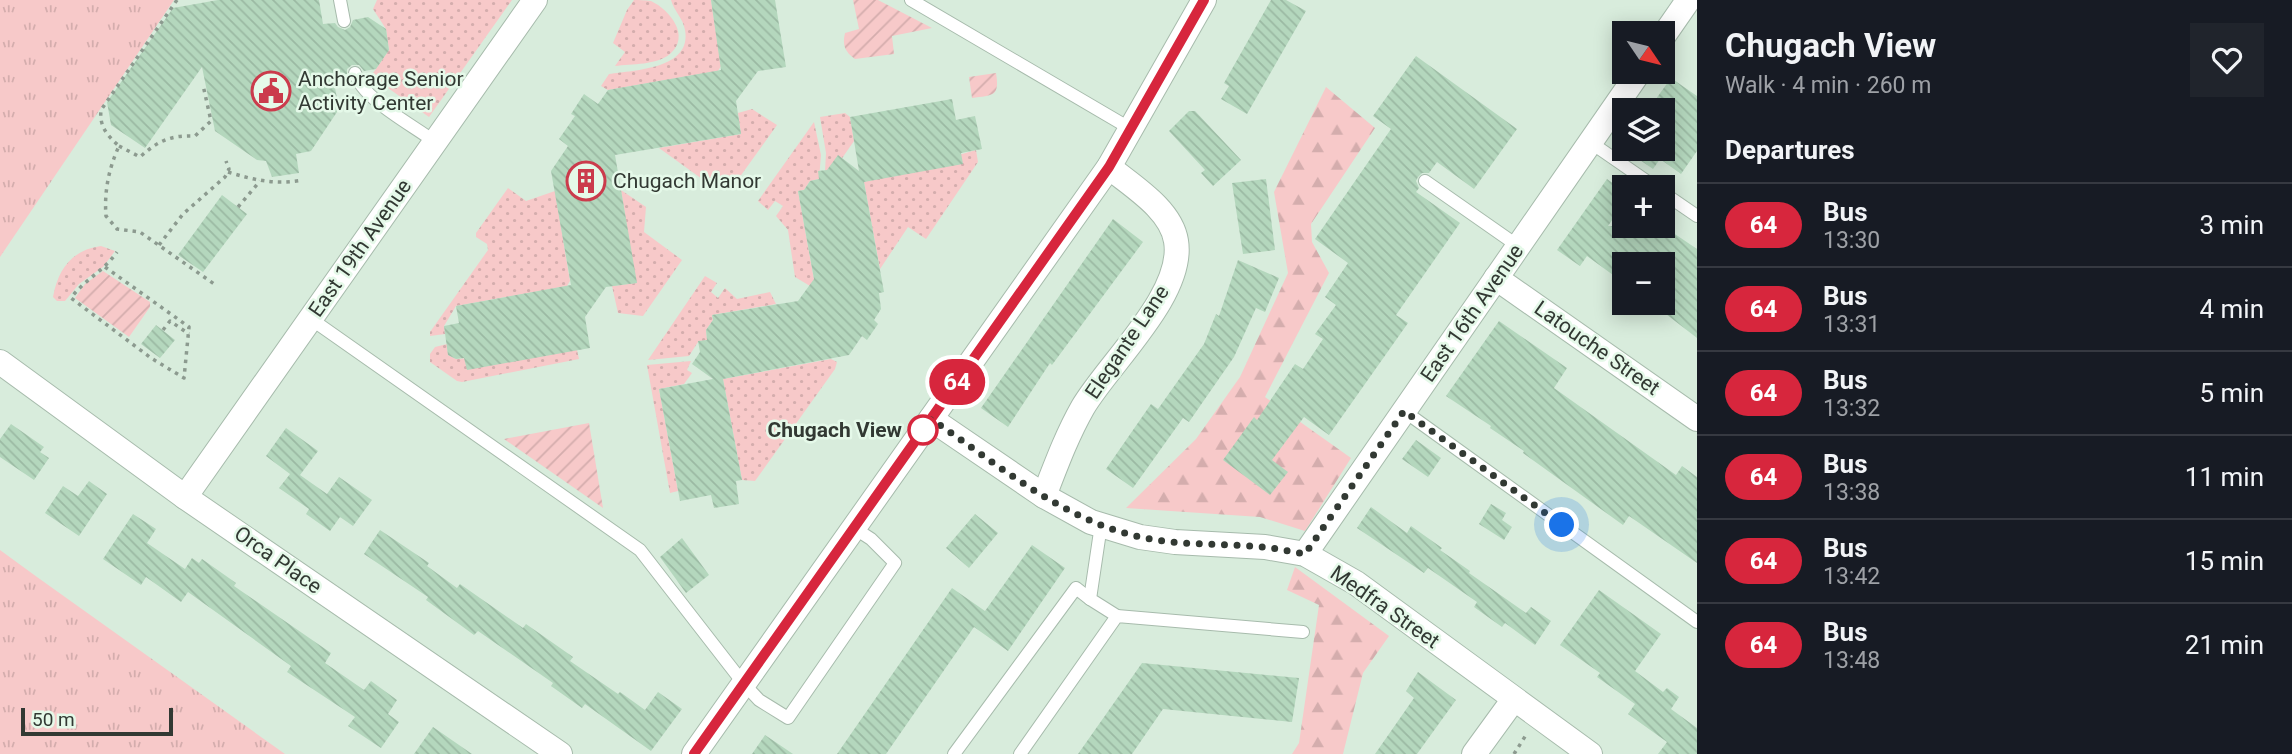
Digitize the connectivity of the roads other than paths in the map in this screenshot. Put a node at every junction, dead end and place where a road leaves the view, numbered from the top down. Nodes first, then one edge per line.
1 (340, 0) edge
2 (534, 0) edge
3 (911, 0) edge
4 (1204, 0) edge
5 (1690, 3) edge
6 (344, 21) dead end
7 (1675, 22) edge
8 (355, 73) dead end
9 (1631, 84) edge
10 (1131, 129) junction
11 (435, 142) junction
12 (1590, 142) junction
13 (1109, 167) junction
14 (1638, 175) edge
15 (1425, 181) dead end
16 (1675, 201) edge
17 (1697, 216) edge
18 (1518, 246) junction
19 (1496, 278) junction
20 (311, 319) junction
21 (0, 362) edge
22 (1404, 411) junction
23 (931, 419) junction
24 (1697, 419) edge
25 (185, 496) junction
26 (1044, 496) junction
27 (1101, 525) junction
28 (854, 528) junction
29 (1305, 554) junction
30 (1090, 598) junction
31 (1117, 616) junction
32 (1697, 622) edge
33 (1303, 632) dead end
34 (744, 684) junction
35 (1514, 699) junction
36 (560, 754) edge
37 (694, 754) edge
38 (954, 754) edge
39 (1020, 754) edge
40 (1474, 754) edge
41 (1590, 754) edge

1 - 6 lane
2 - 11 street, East 19th Avenue
3 - 10 lane
4 - 10 street
5 - 7 street
8 - 11 lane
9 - 12 street, East 16th Avenue
10 - 13 street
11 - 20 street, East 19th Avenue
12 - 14 lane
12 - 18 street, East 16th Avenue
13 - 23 street
13 - 26 street, Elegante Lane
15 - 18 lane
16 - 17 lane
18 - 19 street, East 16th Avenue
19 - 22 street, East 16th Avenue
19 - 24 street, Latouche Street
20 - 25 street, East 19th Avenue
20 - 34 lane
21 - 25 street, Orca Place
22 - 29 street, East 16th Avenue
22 - 32 lane
23 - 26 street, Medfra Street
23 - 28 street
25 - 36 street, Orca Place
26 - 27 street, Medfra Street
27 - 29 street, Medfra Street
27 - 30 lane
28 - 34 street
28 - 34 lane
29 - 35 street, Medfra Street
30 - 31 lane
30 - 38 lane
31 - 33 lane
31 - 39 lane
34 - 37 street
35 - 40 street
35 - 41 street, Medfra Street

